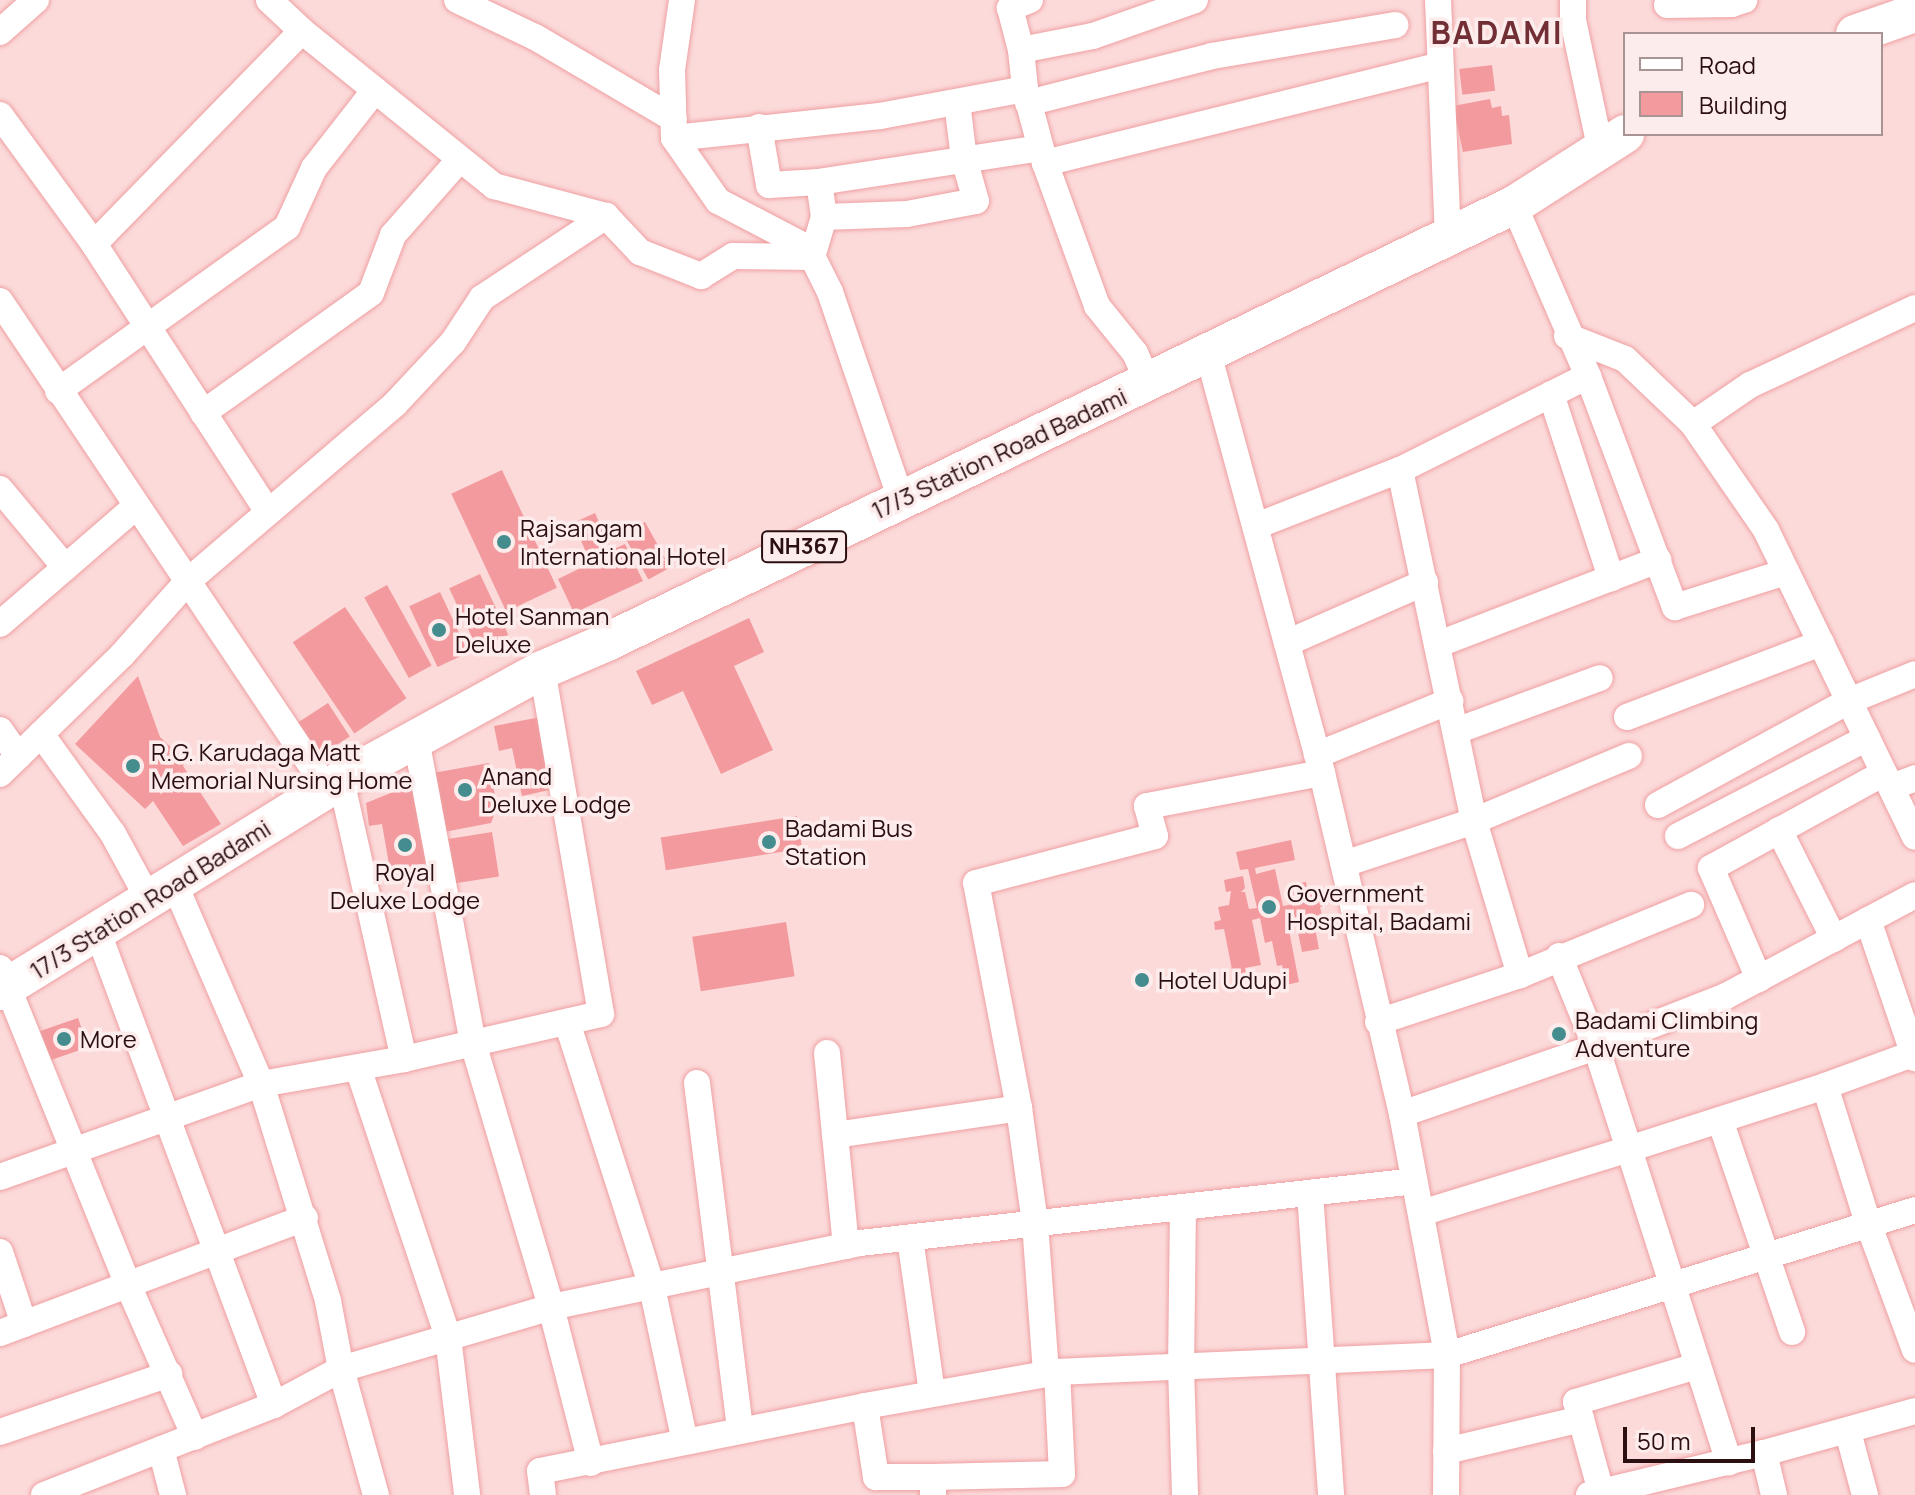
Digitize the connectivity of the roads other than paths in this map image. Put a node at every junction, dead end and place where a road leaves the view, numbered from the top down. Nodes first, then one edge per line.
1 (36, 0) edge
2 (269, 0) edge
3 (457, 0) edge
4 (682, 0) edge
5 (1030, 0) edge
6 (1195, 0) edge
7 (1424, 0) edge
8 (1438, 0) edge
9 (1573, 0) edge
10 (1744, 0) edge
11 (1667, 5) dead end
12 (1915, 13) edge
13 (1395, 25) dead end
14 (302, 31) junction
15 (0, 32) edge
16 (1861, 32) edge
17 (1021, 50) junction
18 (1441, 55) junction
19 (375, 90) junction
20 (1026, 96) junction
21 (957, 102) junction
22 (0, 115) edge
23 (759, 127) junction
24 (674, 128) junction
25 (1613, 140) edge
26 (1042, 156) junction
27 (460, 159) junction
28 (964, 159) junction
29 (819, 182) junction
30 (1514, 205) junction
31 (606, 216) junction
32 (824, 217) junction
33 (1448, 235) junction
34 (94, 244) junction
35 (812, 257) junction
36 (1915, 308) edge
37 (4, 318) edge
38 (147, 327) junction
39 (1567, 336) junction
40 (1208, 353) junction
41 (1588, 376) junction
42 (1148, 382) junction
43 (58, 391) junction
44 (1551, 394) junction
45 (203, 413) junction
46 (1693, 424) junction
47 (1400, 470) junction
48 (2, 498) edge
49 (901, 499) junction
50 (135, 507) junction
51 (268, 512) junction
52 (1256, 526) junction
53 (1658, 560) junction
54 (65, 567) junction
55 (1786, 572) junction
56 (1611, 578) junction
57 (188, 581) junction
58 (1425, 582) junction
59 (0, 624) edge
60 (1287, 643) junction
61 (1821, 643) junction
62 (1439, 644) junction
63 (542, 670) junction
64 (1915, 674) edge
65 (1600, 678) dead end
66 (1450, 701) junction
67 (1849, 701) junction
68 (1627, 717) dead end
69 (0, 730) edge
70 (1456, 731) junction
71 (41, 734) junction
72 (1867, 738) junction
73 (416, 739) junction
74 (1629, 756) dead end
75 (1319, 764) junction
76 (9, 765) edge
77 (1897, 779) edge
78 (334, 784) junction
79 (1658, 805) dead end
80 (1474, 821) junction
81 (1779, 830) junction
82 (1678, 836) dead end
83 (1915, 837) edge
84 (1344, 864) junction
85 (162, 892) junction
86 (1915, 895) edge
87 (1691, 905) dead end
88 (1868, 920) junction
89 (97, 930) junction
90 (1834, 939) junction
91 (1559, 956) junction
92 (1520, 975) junction
93 (1759, 979) junction
94 (3, 982) edge
95 (567, 1022) junction
96 (1378, 1022) junction
97 (473, 1043) junction
98 (1596, 1047) junction
99 (827, 1053) dead end
100 (1915, 1055) edge
101 (404, 1059) junction
102 (358, 1068) junction
103 (697, 1083) dead end
104 (261, 1084) junction
105 (1825, 1086) junction
106 (1019, 1108) junction
107 (1402, 1114) junction
108 (169, 1117) junction
109 (1720, 1120) junction
110 (835, 1135) junction
111 (1629, 1149) junction
112 (75, 1150) junction
113 (0, 1177) edge
114 (1415, 1181) junction
115 (1310, 1193) junction
116 (1183, 1207) junction
117 (1915, 1210) edge
118 (1421, 1213) junction
119 (305, 1218) junction
120 (1035, 1223) junction
121 (1868, 1223) junction
122 (910, 1238) junction
123 (846, 1246) junction
124 (217, 1251) junction
125 (0, 1252) edge
126 (1765, 1256) junction
127 (718, 1274) junction
128 (128, 1285) junction
129 (1670, 1286) junction
130 (652, 1287) junction
131 (551, 1307) junction
132 (12, 1329) edge
133 (1792, 1332) dead end
134 (448, 1337) junction
135 (1915, 1350) edge
136 (1447, 1355) junction
137 (1324, 1361) junction
138 (1697, 1366) junction
139 (1181, 1367) junction
140 (341, 1369) junction
141 (1052, 1373) junction
142 (169, 1374) junction
143 (932, 1393) junction
144 (274, 1405) junction
145 (865, 1406) junction
146 (1915, 1411) edge
147 (1581, 1419) junction
148 (740, 1430) junction
149 (0, 1432) edge
150 (1848, 1432) junction
151 (195, 1437) junction
152 (685, 1442) junction
153 (161, 1449) junction
154 (1446, 1451) junction
155 (1764, 1453) junction
156 (1729, 1462) junction
157 (591, 1463) junction
158 (1063, 1484) edge
159 (1003, 1485) edge
160 (1674, 1485) edge
161 (933, 1486) edge
162 (1597, 1494) edge
163 (44, 1495) edge
164 (173, 1495) edge
165 (376, 1495) edge
166 (467, 1495) edge
167 (543, 1495) edge
168 (1185, 1495) edge
169 (1331, 1495) edge
170 (1446, 1495) edge
171 (1774, 1495) edge
172 (1865, 1495) edge

1 - 15 street
2 - 14 street
3 - 24 street
4 - 24 street
5 - 17 street
6 - 17 street
7 - 18 street
8 - 18 street
9 - 25 street
10 - 11 street
12 - 16 highway
13 - 20 street
14 - 19 street
14 - 34 street
17 - 20 street
18 - 26 street
18 - 33 street
19 - 27 street
19 - 38 street
20 - 21 street
20 - 26 street
21 - 23 street
21 - 28 street
22 - 34 street
23 - 24 street
23 - 29 street
24 - 35 street
25 - 30 highway, 17/3 Station Road Badami / NH367
26 - 28 street
26 - 42 street
27 - 31 street
27 - 45 street
28 - 29 street
28 - 32 street
29 - 32 street
30 - 33 highway, 17/3 Station Road Badami / NH367
30 - 39 street
31 - 35 street
31 - 51 street
32 - 35 street
33 - 40 highway, 17/3 Station Road Badami / NH367
34 - 38 street
35 - 49 street
36 - 46 street
37 - 43 street
38 - 43 street
38 - 45 street
39 - 41 street
39 - 46 street
40 - 42 highway, 17/3 Station Road Badami / NH367
40 - 52 street
41 - 44 street
41 - 53 street
42 - 49 highway, 17/3 Station Road Badami / NH367
43 - 50 street
44 - 47 street
44 - 56 street
45 - 51 street
46 - 55 street
47 - 52 street
47 - 58 street
48 - 54 street
49 - 63 highway, 17/3 Station Road Badami / NH367
50 - 54 street
50 - 57 street
51 - 57 street
52 - 60 street
53 - 55 street
53 - 56 street
54 - 59 street
55 - 61 street
56 - 62 street
57 - 71 street
57 - 78 street
58 - 60 street
58 - 62 street
60 - 75 street
61 - 67 street
61 - 68 street
62 - 66 street
63 - 73 highway, 17/3 Station Road Badami / NH367
63 - 95 street
64 - 67 street
65 - 70 street
66 - 70 street
66 - 75 street
67 - 72 street
67 - 79 street
69 - 76 street
70 - 80 street
71 - 76 street
71 - 85 street
72 - 77 street
72 - 82 street
73 - 78 highway, 17/3 Station Road Badami / NH367
73 - 97 street
74 - 80 street
75 - 84 street
75 - 106 street
77 - 81 street
77 - 83 street
78 - 85 highway, 17/3 Station Road Badami / NH367
78 - 101 street
80 - 84 street
80 - 92 street
81 - 90 street
81 - 93 street
84 - 96 street
85 - 89 highway, 17/3 Station Road Badami / NH367
85 - 104 street
86 - 88 street
87 - 91 street
88 - 90 street
88 - 100 street
89 - 94 highway, 17/3 Station Road Badami / NH367
89 - 108 street
90 - 93 street
91 - 92 street
91 - 98 street
92 - 96 street
93 - 98 street
94 - 112 street
95 - 97 street
95 - 130 street
96 - 107 street
97 - 101 street
97 - 131 street
98 - 107 street
98 - 111 street
99 - 110 street
100 - 105 street
101 - 102 street
102 - 104 street
102 - 134 street
103 - 127 street
104 - 108 street
104 - 119 street
105 - 109 street
105 - 121 street
106 - 110 street
106 - 120 street
107 - 114 street
108 - 112 street
108 - 124 street
109 - 111 street
109 - 126 street
110 - 123 street
111 - 118 street
111 - 129 street
112 - 113 street
112 - 128 street
114 - 115 street
114 - 118 street
115 - 116 street
115 - 137 street
116 - 120 street
116 - 139 street
117 - 121 street
118 - 136 street
119 - 124 street
119 - 140 street
120 - 122 street
120 - 141 street
121 - 126 street
121 - 135 street
122 - 123 street
122 - 143 street
123 - 127 street
124 - 128 street
124 - 144 street
125 - 132 street
126 - 129 street
126 - 133 street
127 - 130 street
127 - 148 street
128 - 132 street
128 - 142 street
129 - 136 street
129 - 138 street
130 - 131 street
130 - 152 street
131 - 134 street
131 - 157 street
134 - 140 street
134 - 166 street
136 - 137 street
136 - 154 street
137 - 139 street
137 - 169 street
138 - 147 street
138 - 156 street
139 - 141 street
139 - 168 street
140 - 144 street
140 - 165 street
141 - 143 street
141 - 158 street
142 - 149 street
142 - 151 street
143 - 145 street
144 - 151 street
145 - 148 street
145 - 161 street
146 - 150 street
147 - 154 street
147 - 162 street
148 - 152 street
150 - 155 street
150 - 172 street
151 - 153 street
152 - 157 street
153 - 163 street
153 - 164 street
154 - 170 street
155 - 156 street
155 - 171 street
156 - 160 street
157 - 167 street
158 - 159 street
159 - 161 street
160 - 162 street

